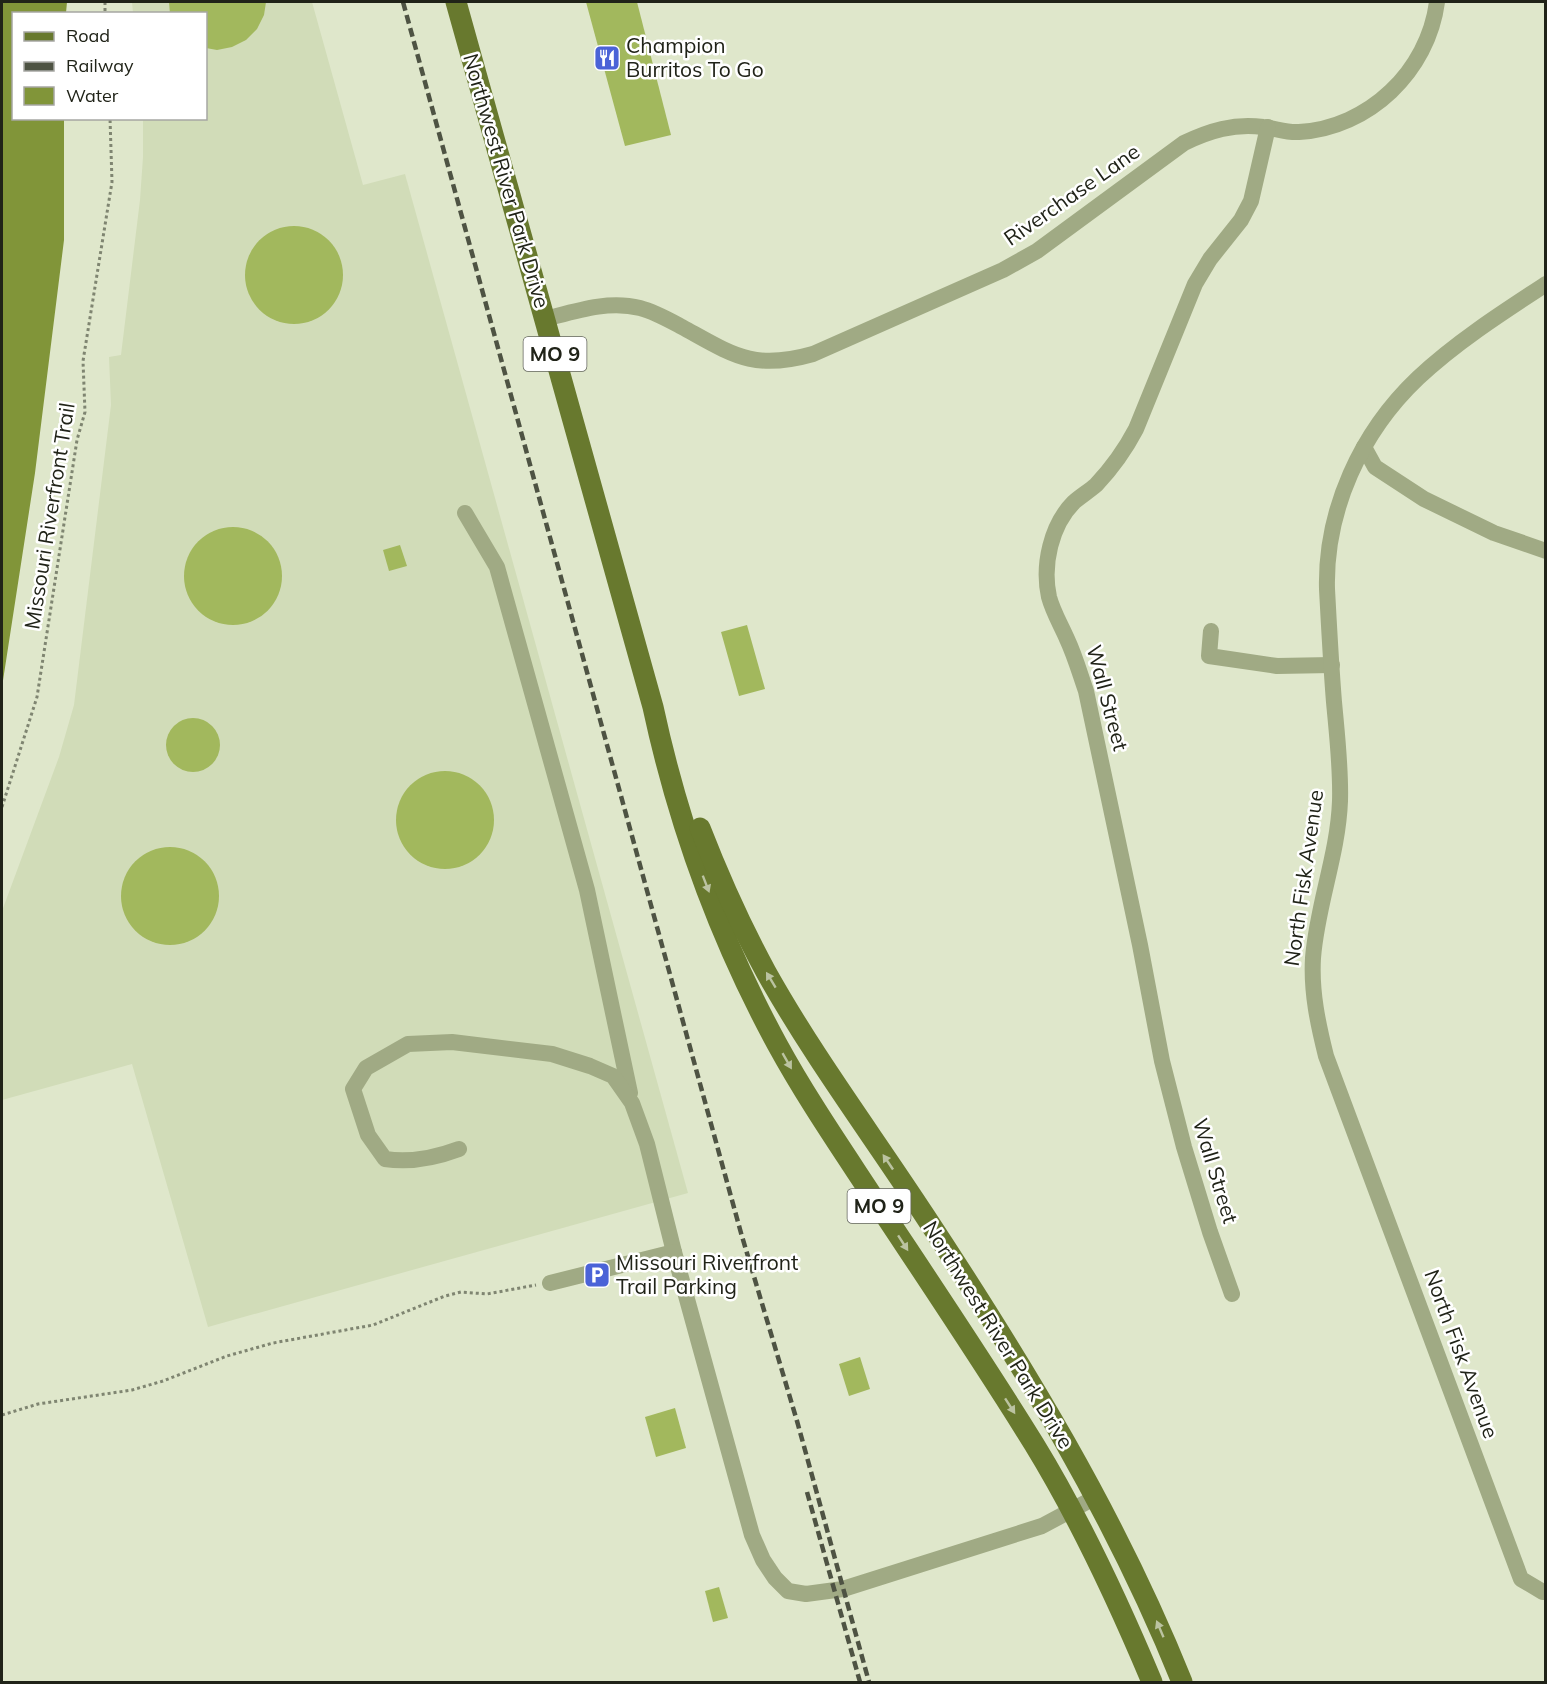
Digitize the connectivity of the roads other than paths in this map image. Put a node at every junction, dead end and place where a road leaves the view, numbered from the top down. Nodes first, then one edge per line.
1 (456, 2) edge
2 (1437, 2) edge
3 (1268, 127) junction
4 (1545, 284) edge
5 (545, 319) junction
6 (1364, 447) junction
7 (465, 513) dead end
8 (1545, 551) edge
9 (1211, 631) dead end
10 (1332, 665) junction
11 (653, 707) junction
12 (632, 1103) junction
13 (459, 1149) dead end
14 (674, 1252) junction
15 (550, 1283) road end
16 (1232, 1294) dead end
17 (1096, 1497) junction
18 (1072, 1510) junction
19 (1543, 1592) dead end
20 (1152, 1683) edge
21 (1182, 1683) edge

1 - 5 main road, Northwest River Park Drive / MO 9
2 - 3 street, Riverchase Lane
3 - 5 street, Riverchase Lane
3 - 16 street, Wall Street
4 - 6 street, North Fisk Avenue
5 - 11 main road, Northwest River Park Drive / MO 9
6 - 8 street
6 - 10 street, North Fisk Avenue
7 - 12 street
9 - 10 street
10 - 19 street, North Fisk Avenue
17 -> 11 main road, Northwest River Park Drive / MO 9
11 -> 18 main road, Northwest River Park Drive / MO 9
12 - 13 street
12 - 14 street
14 - 15 street
14 - 18 street
17 - 18 street
21 -> 17 main road, Northwest River Park Drive / MO 9
18 - 20 main road, Northwest River Park Drive / MO 9

